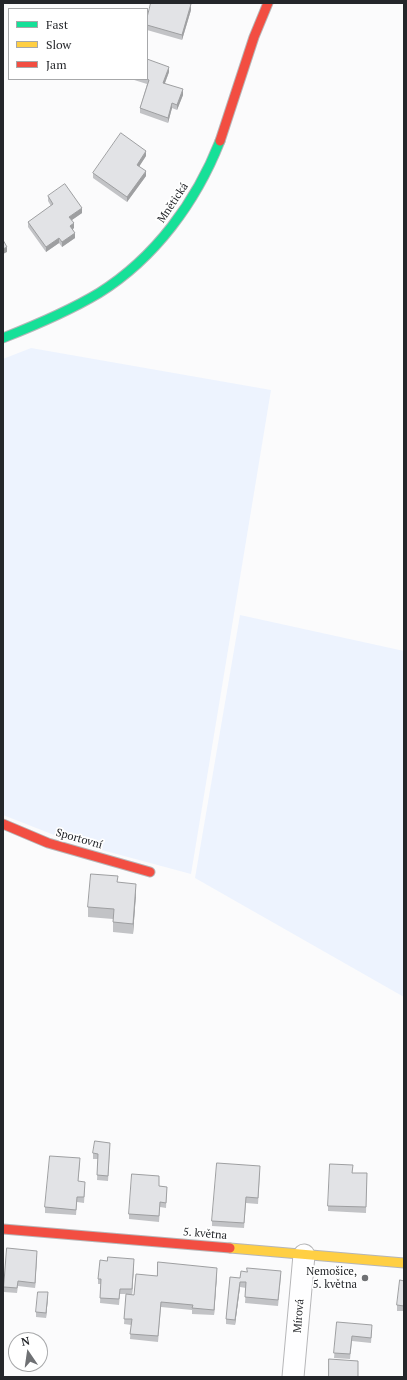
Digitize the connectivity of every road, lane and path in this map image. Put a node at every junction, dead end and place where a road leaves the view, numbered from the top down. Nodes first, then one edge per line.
1 (268, 3) edge
2 (3, 338) edge
3 (3, 824) edge
4 (150, 872) dead end
5 (3, 1229) edge
6 (304, 1255) junction
7 (404, 1263) edge
8 (293, 1377) edge

1 - 2 street, Mnětická
3 - 4 street, Sportovní
5 - 6 street, 5. května
6 - 7 street, 5. května
6 - 8 street, Mírová

